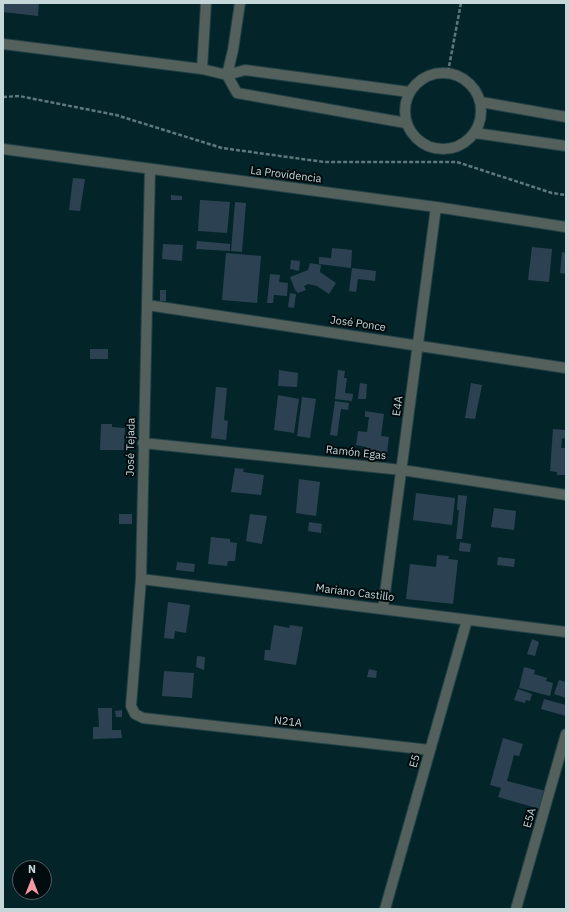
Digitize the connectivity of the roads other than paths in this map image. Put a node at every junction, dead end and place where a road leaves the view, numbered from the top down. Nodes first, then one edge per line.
1 (206, 3) edge
2 (240, 3) edge
3 (3, 44) edge
4 (202, 69) junction
5 (227, 74) junction
6 (409, 92) junction
7 (481, 102) junction
8 (566, 117) edge
9 (406, 123) junction
10 (475, 132) junction
11 (566, 146) edge
12 (3, 149) edge
13 (150, 169) junction
14 (436, 207) junction
15 (566, 227) edge
16 (147, 305) junction
17 (418, 344) junction
18 (566, 368) edge
19 (143, 443) junction
20 (402, 470) junction
21 (566, 495) edge
22 (141, 579) junction
23 (383, 608) junction
24 (468, 620) junction
25 (566, 632) edge
26 (143, 718) joint
27 (566, 734) edge
28 (430, 750) junction
29 (385, 909) edge
30 (516, 909) edge

1 - 4 street
2 - 5 street
3 - 4 street
4 - 5 street
5 - 6 street
5 - 9 street
6 - 7 street
6 - 9 street
7 - 8 street
7 - 10 street
9 - 10 street
10 - 11 street
12 - 13 street, La Providencia
13 - 14 street, La Providencia
13 - 16 street, José Tejada
14 - 15 street, La Providencia
14 - 17 street, E4A
16 - 17 street, José Ponce
16 - 19 street, José Tejada
17 - 18 street, José Ponce
17 - 20 street, E4A
19 - 20 street, Ramón Egas
19 - 22 street, José Tejada
20 - 21 street, Ramón Egas
20 - 23 street, E4A
22 - 23 street, Mariano Castillo
22 - 26 street, José Tejada
23 - 24 street, Mariano Castillo
24 - 25 street, Mariano Castillo
24 - 28 street, E5
26 - 28 street, N21A
27 - 30 street, E5A
28 - 29 street, E5

